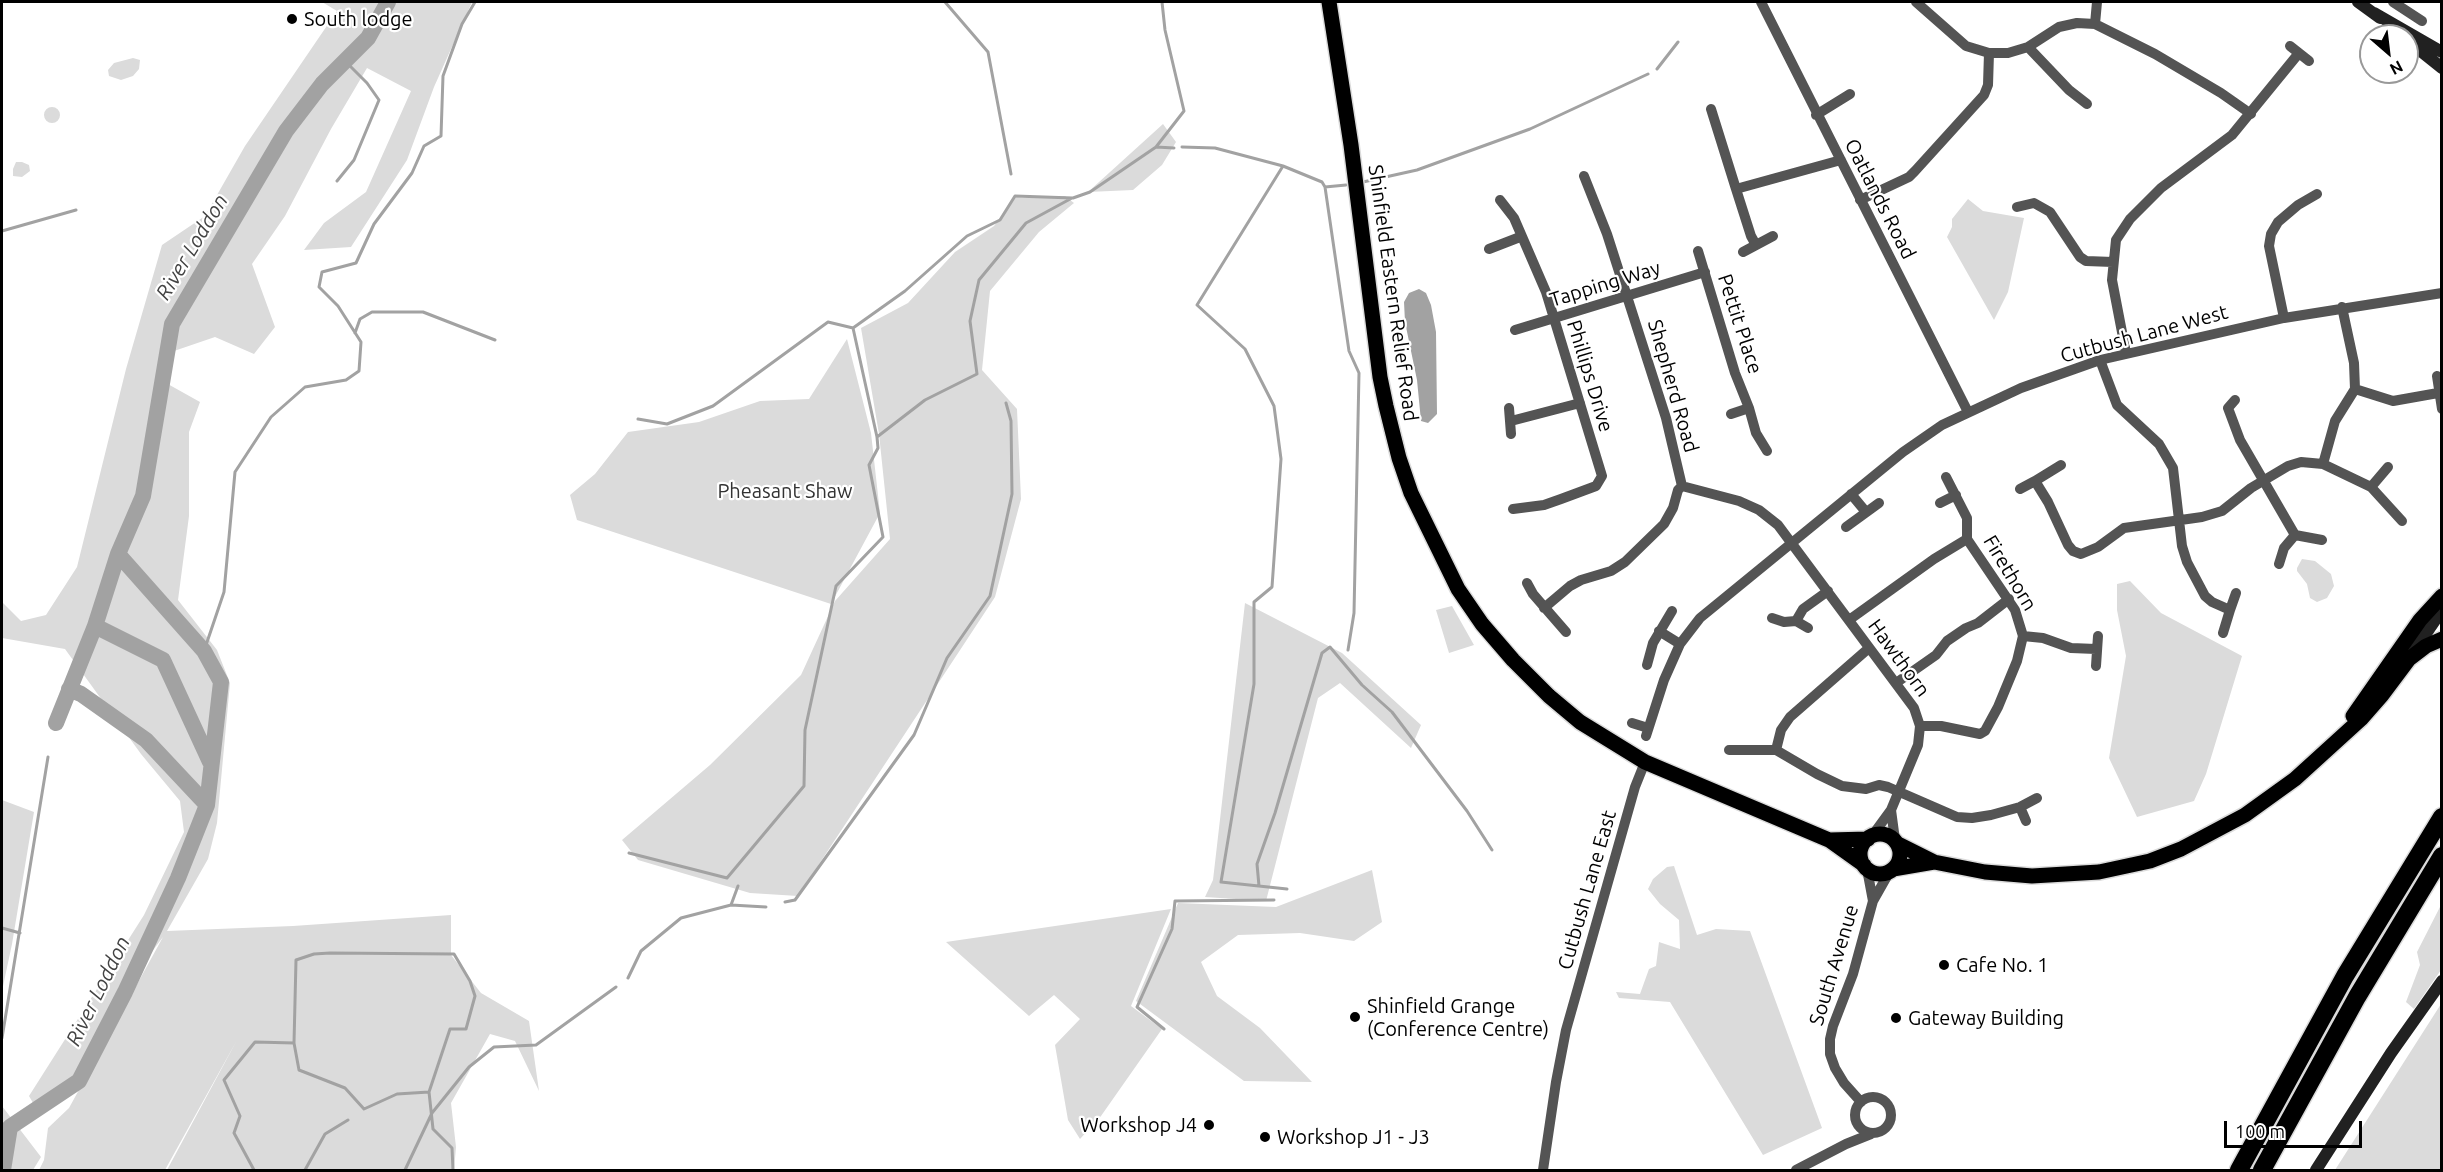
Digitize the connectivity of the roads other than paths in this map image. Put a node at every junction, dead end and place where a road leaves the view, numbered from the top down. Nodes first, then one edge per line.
1 (1329, 2) edge
2 (1761, 2) edge
3 (2097, 2) edge
4 (2358, 2) edge
5 (2393, 2) edge
6 (1919, 3) edge
7 (2409, 6) edge
8 (2374, 13) junction
9 (2422, 21) dead end
10 (2095, 24) junction
11 (2388, 24) edge
12 (2028, 47) junction
13 (2419, 50) edge
14 (1989, 52) junction
15 (2442, 52) edge
16 (2309, 61) dead end
17 (2442, 68) edge
18 (1850, 94) dead end
19 (2087, 104) dead end
20 (1711, 109) dead end
21 (2251, 114) junction
22 (1816, 115) junction
23 (1840, 160) junction
24 (1584, 176) dead end
25 (1737, 189) junction
26 (2033, 191) dead end
27 (2317, 194) dead end
28 (1500, 200) dead end
29 (1860, 200) junction
30 (2034, 203) junction
31 (2017, 207) dead end
32 (1773, 236) dead end
33 (1520, 237) junction
34 (1756, 245) junction
35 (1489, 249) dead end
36 (1698, 251) dead end
37 (1743, 252) dead end
38 (2113, 262) junction
39 (1705, 272) junction
40 (2442, 293) edge
41 (1627, 295) junction
42 (2342, 307) junction
43 (1554, 318) junction
44 (2284, 318) junction
45 (1515, 330) dead end
46 (2126, 353) junction
47 (2100, 360) junction
48 (2437, 376) dead end
49 (2355, 389) junction
50 (2438, 393) junction
51 (1580, 403) junction
52 (2227, 406) dead end
53 (1509, 408) dead end
54 (1749, 408) junction
55 (2442, 409) edge
56 (1968, 412) junction
57 (1731, 414) dead end
58 (1511, 421) junction
59 (1511, 434) dead end
60 (1767, 451) dead end
61 (2324, 464) junction
62 (2061, 465) dead end
63 (2388, 467) dead end
64 (1946, 477) dead end
65 (2264, 480) junction
66 (2035, 481) junction
67 (1682, 486) junction
68 (2371, 487) junction
69 (2020, 489) dead end
70 (1851, 494) junction
71 (1956, 495) junction
72 (1879, 503) dead end
73 (1940, 503) dead end
74 (1513, 509) dead end
75 (1866, 512) junction
76 (2179, 520) junction
77 (2402, 521) dead end
78 (1846, 528) dead end
79 (2295, 535) junction
80 (1967, 538) junction
81 (2322, 540) dead end
82 (1792, 542) junction
83 (2278, 564) dead end
84 (1527, 583) dead end
85 (1828, 591) junction
86 (2236, 593) dead end
87 (2442, 596) edge
88 (2009, 599) junction
89 (1544, 608) junction
90 (2230, 610) junction
91 (2442, 610) edge
92 (1672, 611) dead end
93 (1772, 618) dead end
94 (1849, 620) junction
95 (1796, 621) junction
96 (1808, 628) dead end
97 (1659, 631) junction
98 (1566, 632) dead end
99 (2223, 633) dead end
100 (2023, 636) junction
101 (2098, 636) dead end
102 (2442, 639) edge
103 (1680, 644) junction
104 (1869, 648) junction
105 (2096, 649) junction
106 (2409, 659) junction
107 (1647, 665) dead end
108 (2096, 666) dead end
109 (1896, 683) junction
110 (1632, 723) dead end
111 (1920, 726) junction
112 (2338, 738) junction
113 (1729, 750) dead end
114 (1776, 750) junction
115 (1645, 762) junction
116 (1898, 792) junction
117 (2037, 798) dead end
118 (2020, 807) junction
119 (1891, 810) junction
120 (2442, 817) edge
121 (2026, 821) dead end
122 (1870, 837) junction
123 (1828, 840) junction
124 (1896, 842) junction
125 (2442, 856) edge
126 (1934, 862) junction
127 (1865, 867) junction
128 (1892, 870) junction
129 (1873, 901) junction
130 (2442, 981) edge
131 (1861, 1102) junction
132 (1856, 1124) junction
133 (1871, 1134) junction
134 (1846, 1144) junction
135 (1543, 1170) edge
136 (1796, 1170) edge
137 (2239, 1170) edge
138 (2262, 1170) edge
139 (2316, 1170) edge

1 - 115 main road, Shinfield Eastern Relief Road
2 - 22 street, Oatlands Road
3 - 10 street
4 - 8 main road
5 - 7 street
6 - 14 street
7 - 9 street
8 - 11 main road
8 - 15 main road
10 - 12 street
10 - 21 street
12 - 14 street
12 - 19 street
13 - 17 main road
14 - 29 street
16 - 21 street
18 - 22 street
20 - 25 street
21 - 38 street
22 - 23 street, Oatlands Road
23 - 25 street
23 - 29 street, Oatlands Road
24 - 41 street, Shepherd Road
25 - 34 street
26 - 30 street
27 - 44 street
28 - 33 street, Phillips Drive
29 - 56 street, Oatlands Road
30 - 31 street
30 - 38 street
32 - 34 street
33 - 35 street
33 - 43 street, Phillips Drive
34 - 37 street
36 - 39 street, Pettit Place
38 - 46 street
39 - 41 street, Tapping Way
39 - 54 street, Pettit Place
40 - 42 street, Cutbush Lane West
41 - 43 street, Tapping Way
41 - 67 street, Shepherd Road
42 - 44 street, Cutbush Lane West
42 - 49 street
43 - 45 street, Tapping Way
43 - 51 street, Phillips Drive
44 - 46 street, Cutbush Lane West
46 - 47 street, Cutbush Lane West
47 - 56 street, Cutbush Lane West
47 - 76 street
48 - 50 street
49 - 50 street
49 - 61 street
50 - 55 street
51 - 58 street
51 - 74 street, Phillips Drive
52 - 65 street
53 - 58 street
54 - 57 street
54 - 60 street, Pettit Place
56 - 70 street, Cutbush Lane West
58 - 59 street
61 - 65 street
61 - 68 street
62 - 66 street
63 - 68 street
64 - 71 street, Firethorn
65 - 76 street
65 - 79 street
66 - 69 street
66 - 76 street
67 - 82 street
67 - 89 street
68 - 77 street
70 - 75 street
70 - 82 street, Cutbush Lane West
71 - 73 street
71 - 80 street, Firethorn
72 - 75 street
75 - 78 street
76 - 90 street
79 - 81 street
79 - 83 street
80 - 88 street, Firethorn
80 - 94 street
82 - 85 street, Hawthorn
82 - 103 street, Cutbush Lane West
84 - 89 street
85 - 94 street, Hawthorn
85 - 95 street
86 - 90 street
87 - 112 main road
88 - 100 street, Firethorn
88 - 109 street
89 - 98 street
90 - 99 street
91 - 106 main road
92 - 97 street
93 - 95 street
94 - 104 street, Hawthorn
95 - 96 street
97 - 103 street
97 - 107 street
100 - 105 street, Firethorn
100 - 111 street, Firethorn
101 - 105 street
102 - 106 main road
103 - 110 street, Cutbush Lane West
104 - 109 street, Hawthorn
104 - 114 street
105 - 108 street
106 - 112 main road
109 - 111 street, Hawthorn
111 - 116 street, Hawthorn
112 - 126 main road
113 - 114 street
114 - 116 street
115 - 123 main road, Shinfield Eastern Relief Road
115 - 135 street, Cutbush Lane East
116 - 118 street
116 - 119 street, Hawthorn
117 - 118 street
118 - 121 street
119 - 122 street, Hawthorn
119 - 124 street, Hawthorn
120 - 137 highway
122 - 123 main road, Shinfield Eastern Relief Road
122 - 124 main road
122 - 127 main road
123 - 127 main road, Shinfield Eastern Relief Road
124 - 126 main road
124 - 128 main road
125 - 138 highway
126 - 128 main road
127 - 128 main road
127 - 129 street, South Avenue
128 - 129 street, South Avenue
129 - 131 street, South Avenue
130 - 139 main road
131 - 132 street
131 - 133 street
132 - 133 street
132 - 134 street
133 - 134 street
134 - 136 street

